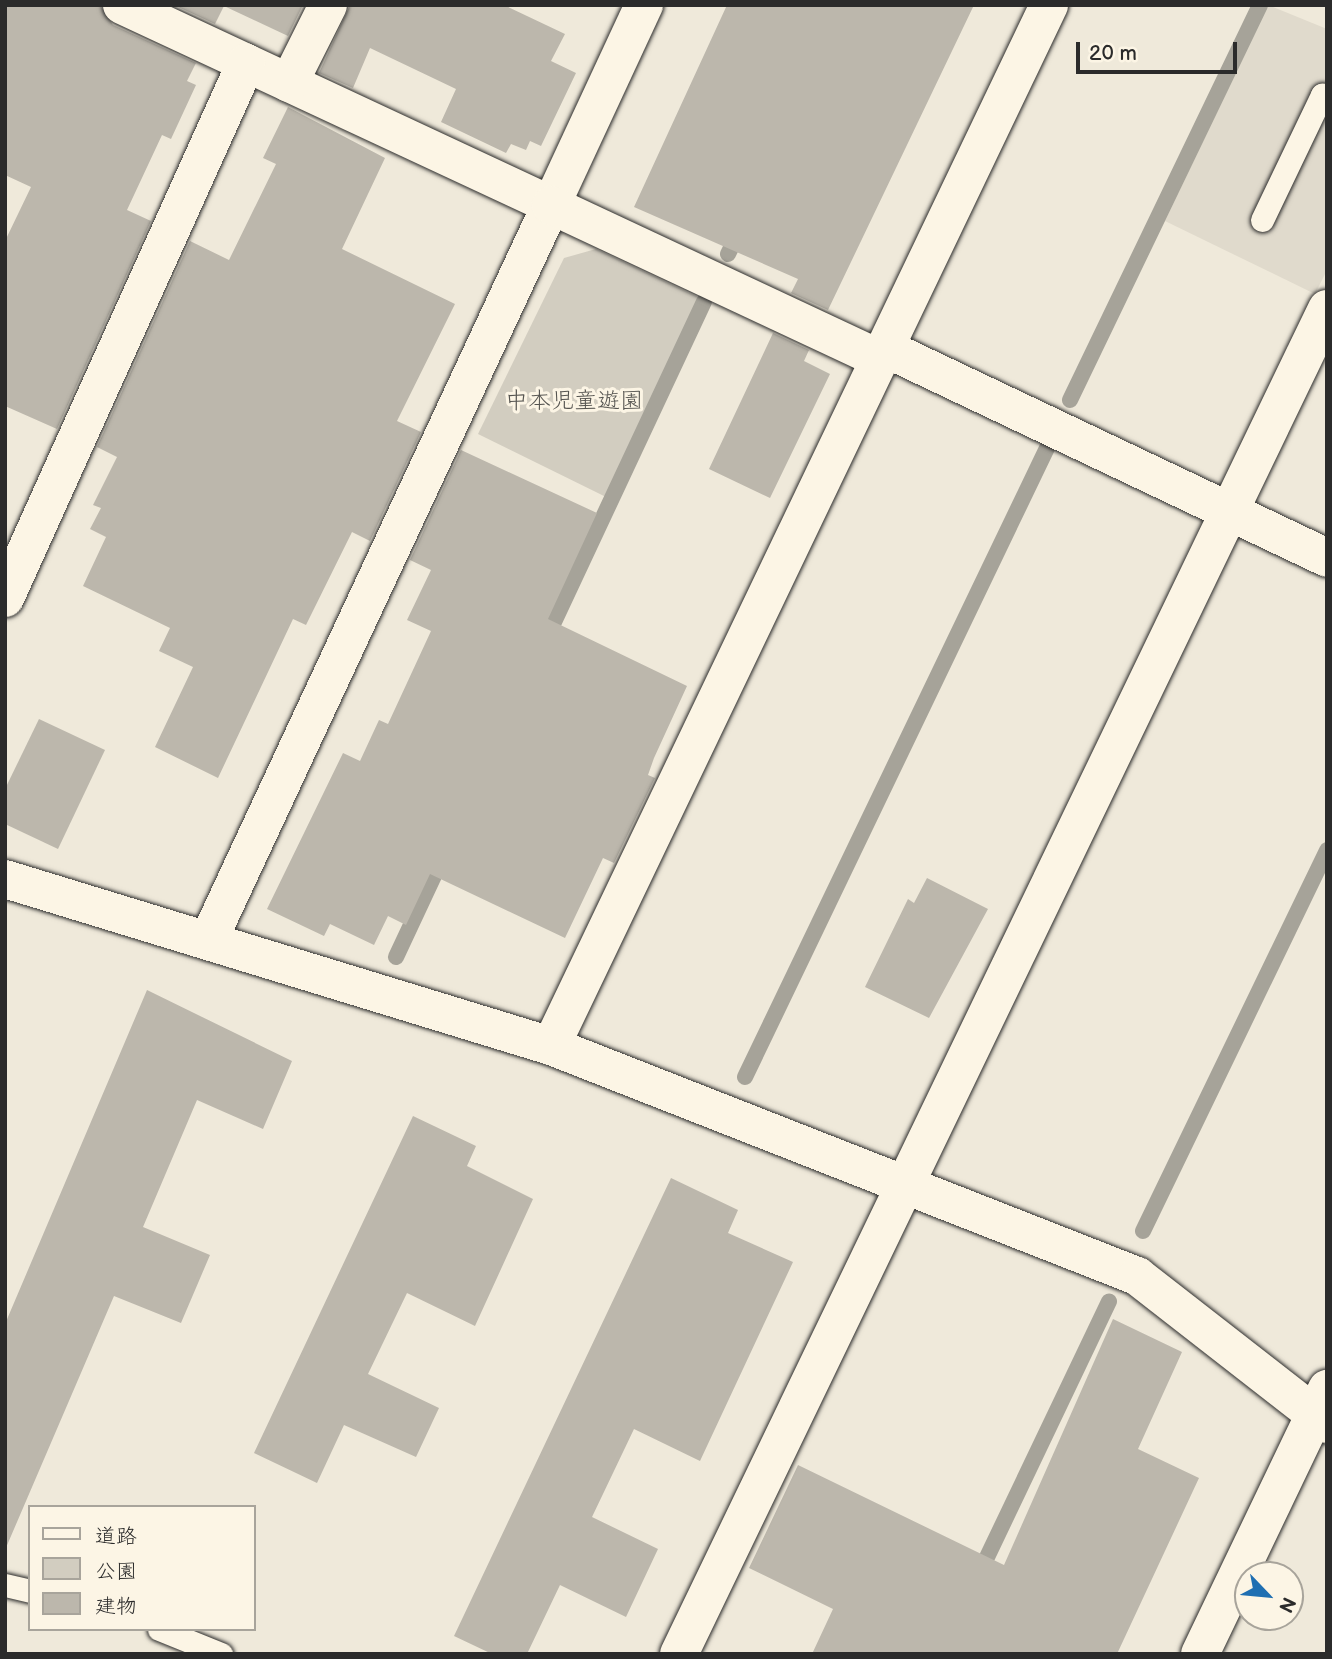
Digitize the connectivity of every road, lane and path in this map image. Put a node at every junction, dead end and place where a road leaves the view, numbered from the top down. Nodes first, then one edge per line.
1 (122, 5) edge
2 (328, 5) edge
3 (644, 5) edge
4 (1049, 5) edge
5 (246, 63) junction
6 (289, 83) junction
7 (1327, 98) edge
8 (551, 205) junction
9 (1262, 220) dead end
10 (1327, 309) edge
11 (883, 354) junction
12 (1229, 512) junction
13 (1327, 558) edge
14 (5, 597) edge
15 (5, 879) edge
16 (208, 941) junction
17 (551, 1046) junction
18 (904, 1186) junction
19 (1323, 1409) edge
20 (5, 1585) edge
21 (28, 1591) edge
22 (164, 1631) edge
23 (221, 1654) edge
24 (679, 1654) edge
25 (1200, 1654) edge

1 - 5 street
2 - 6 street
3 - 8 street
4 - 11 street
5 - 6 street
5 - 14 street
6 - 8 street
7 - 9 lane
8 - 11 street
8 - 16 street
10 - 12 street
11 - 12 street
11 - 17 street
12 - 13 street
12 - 18 street
15 - 16 street
16 - 17 street
17 - 18 street
18 - 19 street
18 - 24 street
19 - 25 street
20 - 21 lane
22 - 23 lane

